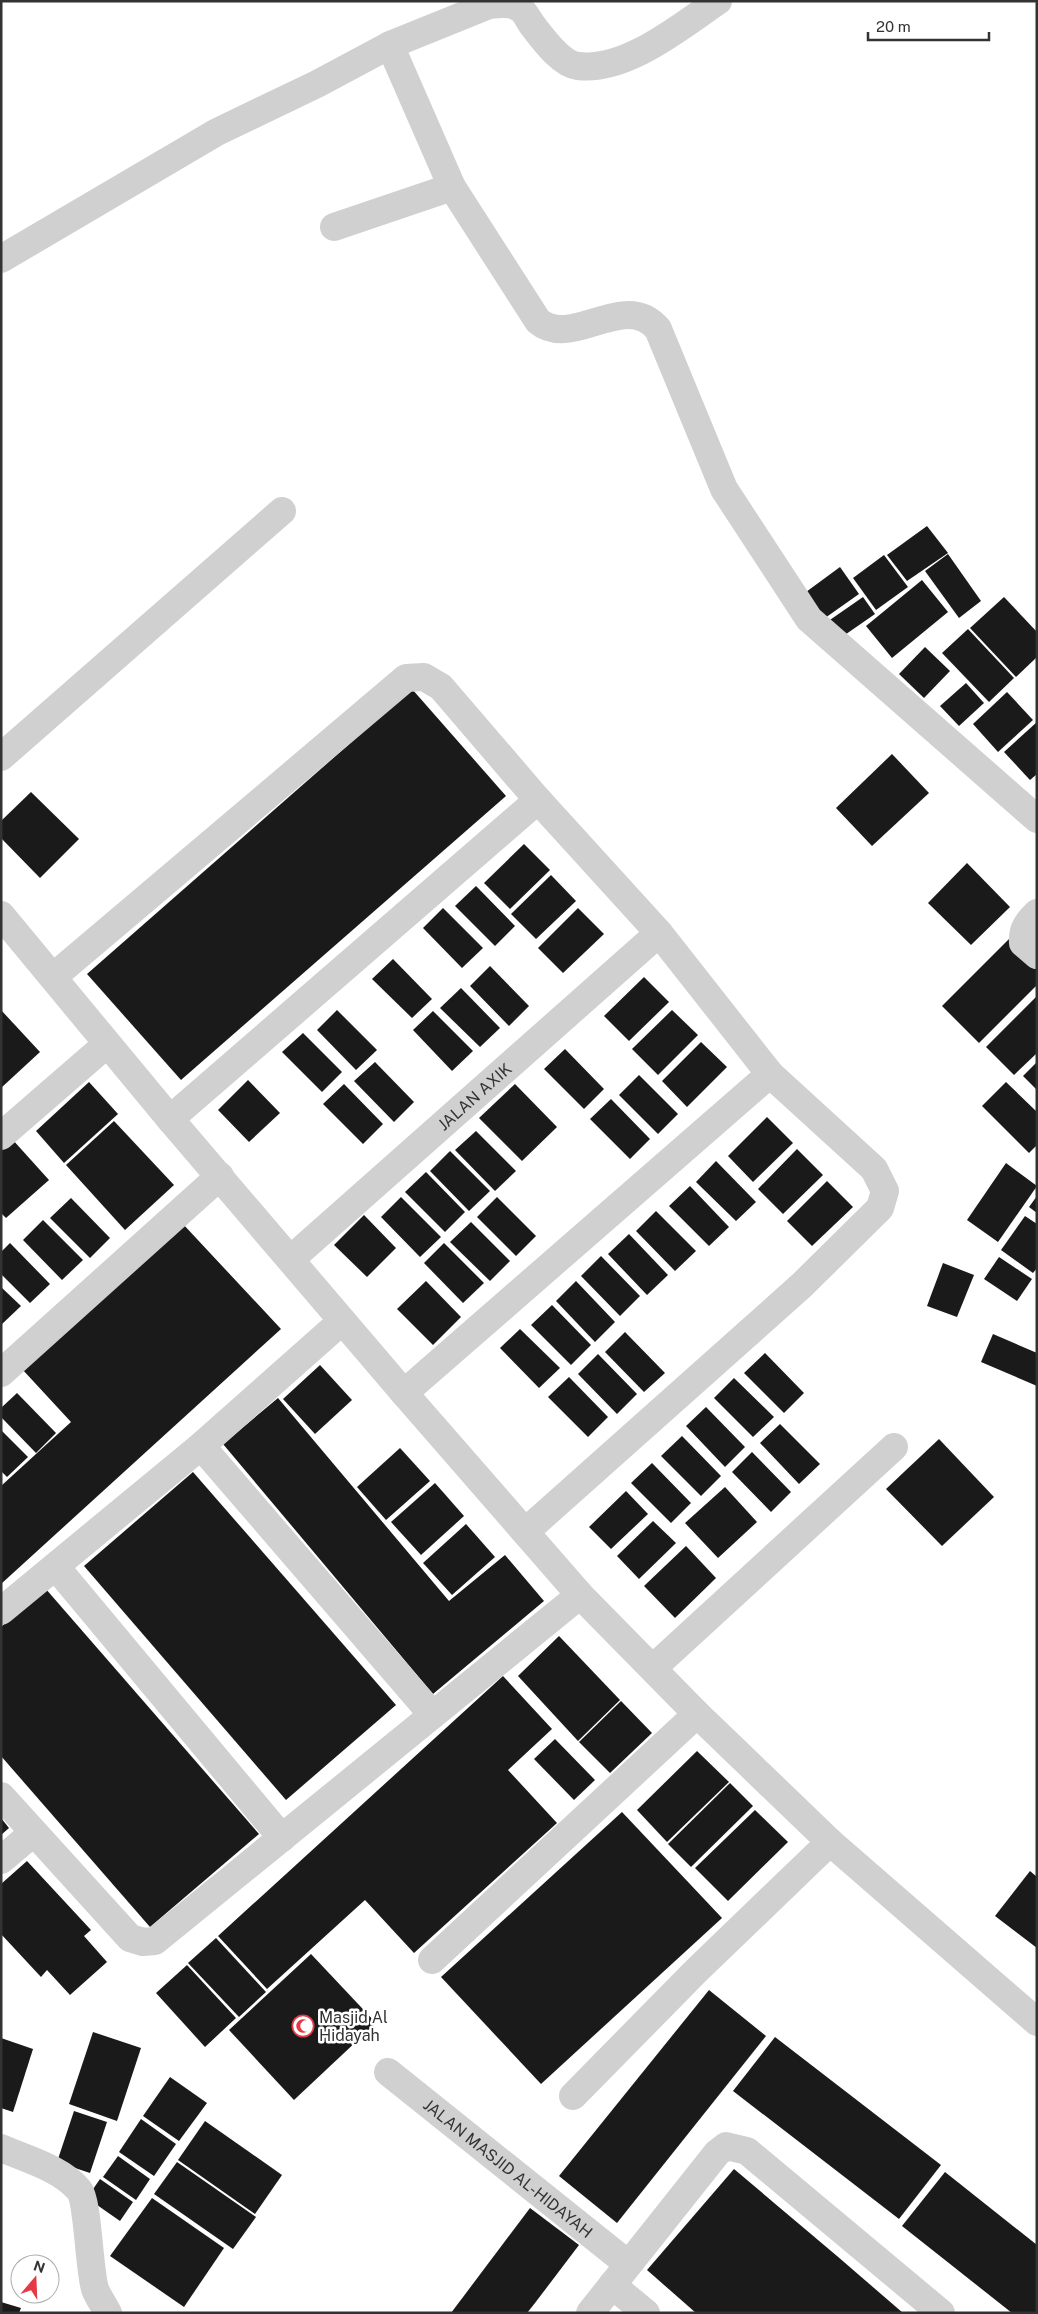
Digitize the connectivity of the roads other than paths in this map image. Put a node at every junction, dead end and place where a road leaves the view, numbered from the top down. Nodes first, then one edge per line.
1 (718, 1) edge
2 (390, 45) junction
3 (452, 187) junction
4 (334, 227) dead end
5 (1, 259) edge
6 (282, 511) dead end
7 (1, 757) edge
8 (538, 800) junction
9 (1037, 819) edge
10 (1037, 913) edge
11 (1, 915) edge
12 (658, 933) junction
13 (1037, 955) edge
14 (53, 977) junction
15 (106, 1044) junction
16 (770, 1074) junction
17 (170, 1119) junction
18 (1, 1136) edge
19 (220, 1176) junction
20 (291, 1259) junction
21 (342, 1321) junction
22 (1, 1373) edge
23 (404, 1394) junction
24 (202, 1446) junction
25 (894, 1447) dead end
26 (525, 1532) junction
27 (56, 1567) junction
28 (580, 1595) junction
29 (1, 1611) edge
30 (653, 1668) junction
31 (432, 1714) junction
32 (697, 1714) junction
33 (1, 1796) edge
34 (33, 1833) junction
35 (282, 1838) junction
36 (830, 1842) junction
37 (1, 1860) edge
38 (432, 1960) dead end
39 (1037, 2022) edge
40 (388, 2072) dead end
41 (573, 2096) dead end
42 (1, 2148) edge
43 (620, 2274) junction
44 (108, 2313) edge
45 (590, 2313) edge
46 (646, 2313) edge
47 (941, 2313) edge

1 - 2 street
2 - 3 street
2 - 5 street
3 - 4 street
3 - 9 street
6 - 7 street
8 - 12 street
8 - 14 street
8 - 17 street
10 - 13 street
11 - 14 street
12 - 16 street
12 - 20 street, JALAN AXIK
14 - 15 street
15 - 17 street
15 - 18 street
16 - 23 street
16 - 26 street
17 - 19 street
19 - 20 street
19 - 22 street
20 - 21 street
21 - 23 street
21 - 24 street
23 - 26 street
24 - 27 street
24 - 31 street
25 - 30 street
26 - 28 street
27 - 29 street
27 - 35 street
28 - 30 street
28 - 31 street
30 - 32 street
31 - 35 street
32 - 36 street
32 - 38 street
33 - 34 street
34 - 35 street
34 - 37 street
36 - 39 street
36 - 41 street
40 - 43 street, JALAN MASJID AL-HIDAYAH
42 - 44 street
43 - 45 street
43 - 46 street, JALAN MASJID AL-HIDAYAH
43 - 47 street

